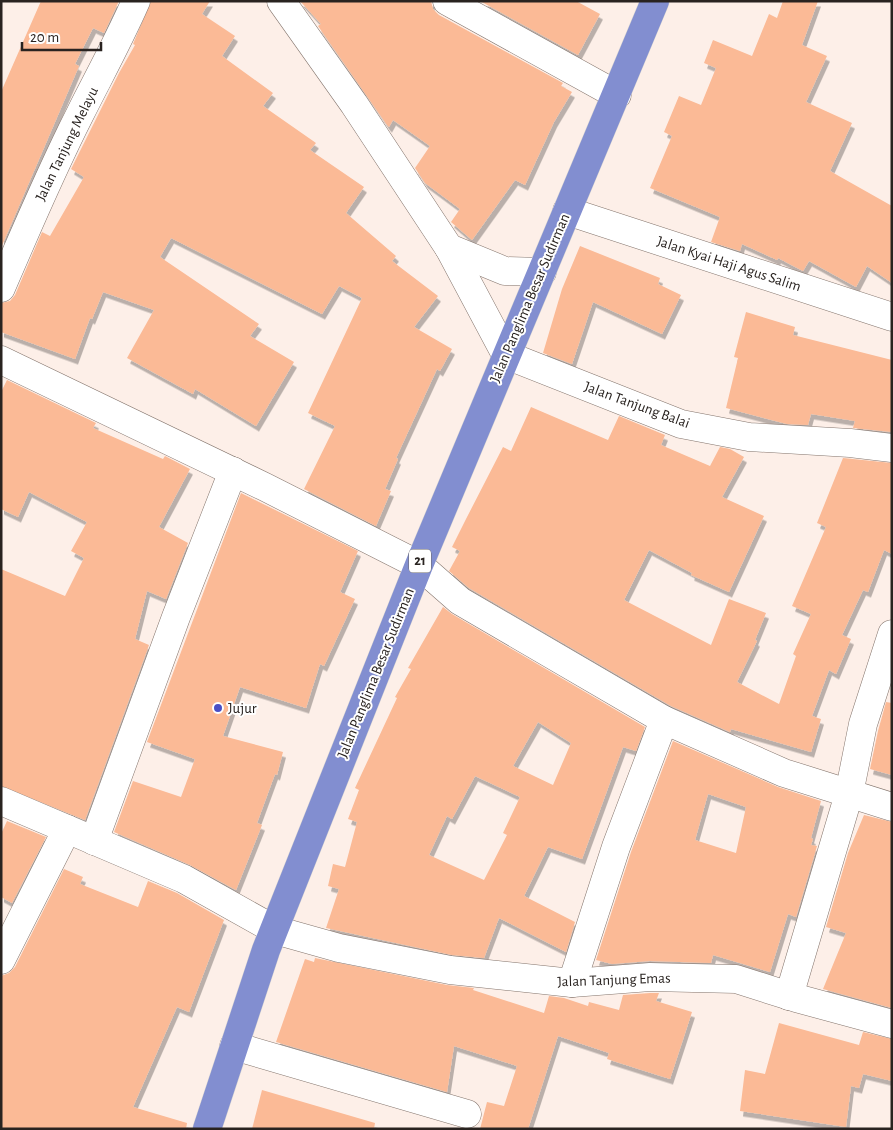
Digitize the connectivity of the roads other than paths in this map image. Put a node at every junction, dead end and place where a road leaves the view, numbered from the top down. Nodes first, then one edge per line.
1 (136, 1) edge
2 (281, 1) edge
3 (447, 1) edge
4 (654, 1) edge
5 (617, 95) junction
6 (567, 211) junction
7 (449, 248) junction
8 (542, 272) junction
9 (1, 288) edge
10 (892, 317) edge
11 (506, 355) junction
12 (3, 366) edge
13 (892, 448) edge
14 (233, 471) junction
15 (419, 565) junction
16 (892, 634) edge
17 (664, 720) junction
18 (849, 794) junction
19 (1, 801) edge
20 (892, 807) edge
21 (67, 829) junction
22 (94, 841) junction
23 (275, 930) junction
24 (1, 960) edge
25 (572, 984) junction
26 (789, 996) junction
27 (892, 1024) edge
28 (234, 1046) junction
29 (467, 1114) dead end
30 (207, 1129) edge

1 - 9 street, Jalan Tanjung Melayu
2 - 7 street
3 - 5 street
4 - 5 highway, Jalan Panglima Besar Sudirman / 21
5 - 6 highway, Jalan Panglima Besar Sudirman / 21
6 - 8 highway, Jalan Panglima Besar Sudirman / 21
6 - 10 street, Jalan Kyai Haji Agus Salim
7 - 8 street
7 - 11 street
8 - 11 highway, Jalan Panglima Besar Sudirman / 21
11 - 13 street, Jalan Tanjung Balai
11 - 15 highway, Jalan Panglima Besar Sudirman / 21
12 - 14 street
14 - 15 street
14 - 22 street
15 - 17 street
15 - 23 highway, Jalan Panglima Besar Sudirman / 21
16 - 18 street
17 - 18 street
17 - 25 street
18 - 20 street
18 - 26 street
19 - 21 street, Jalan Tanjung Emas
21 - 22 street, Jalan Tanjung Emas
21 - 24 street
22 - 23 street, Jalan Tanjung Emas
23 - 25 street, Jalan Tanjung Emas
23 - 28 highway, Jalan Panglima Besar Sudirman / 21
25 - 26 street, Jalan Tanjung Emas
26 - 27 street, Jalan Tanjung Emas
28 - 29 street
28 - 30 highway, Jalan Panglima Besar Sudirman / 21

